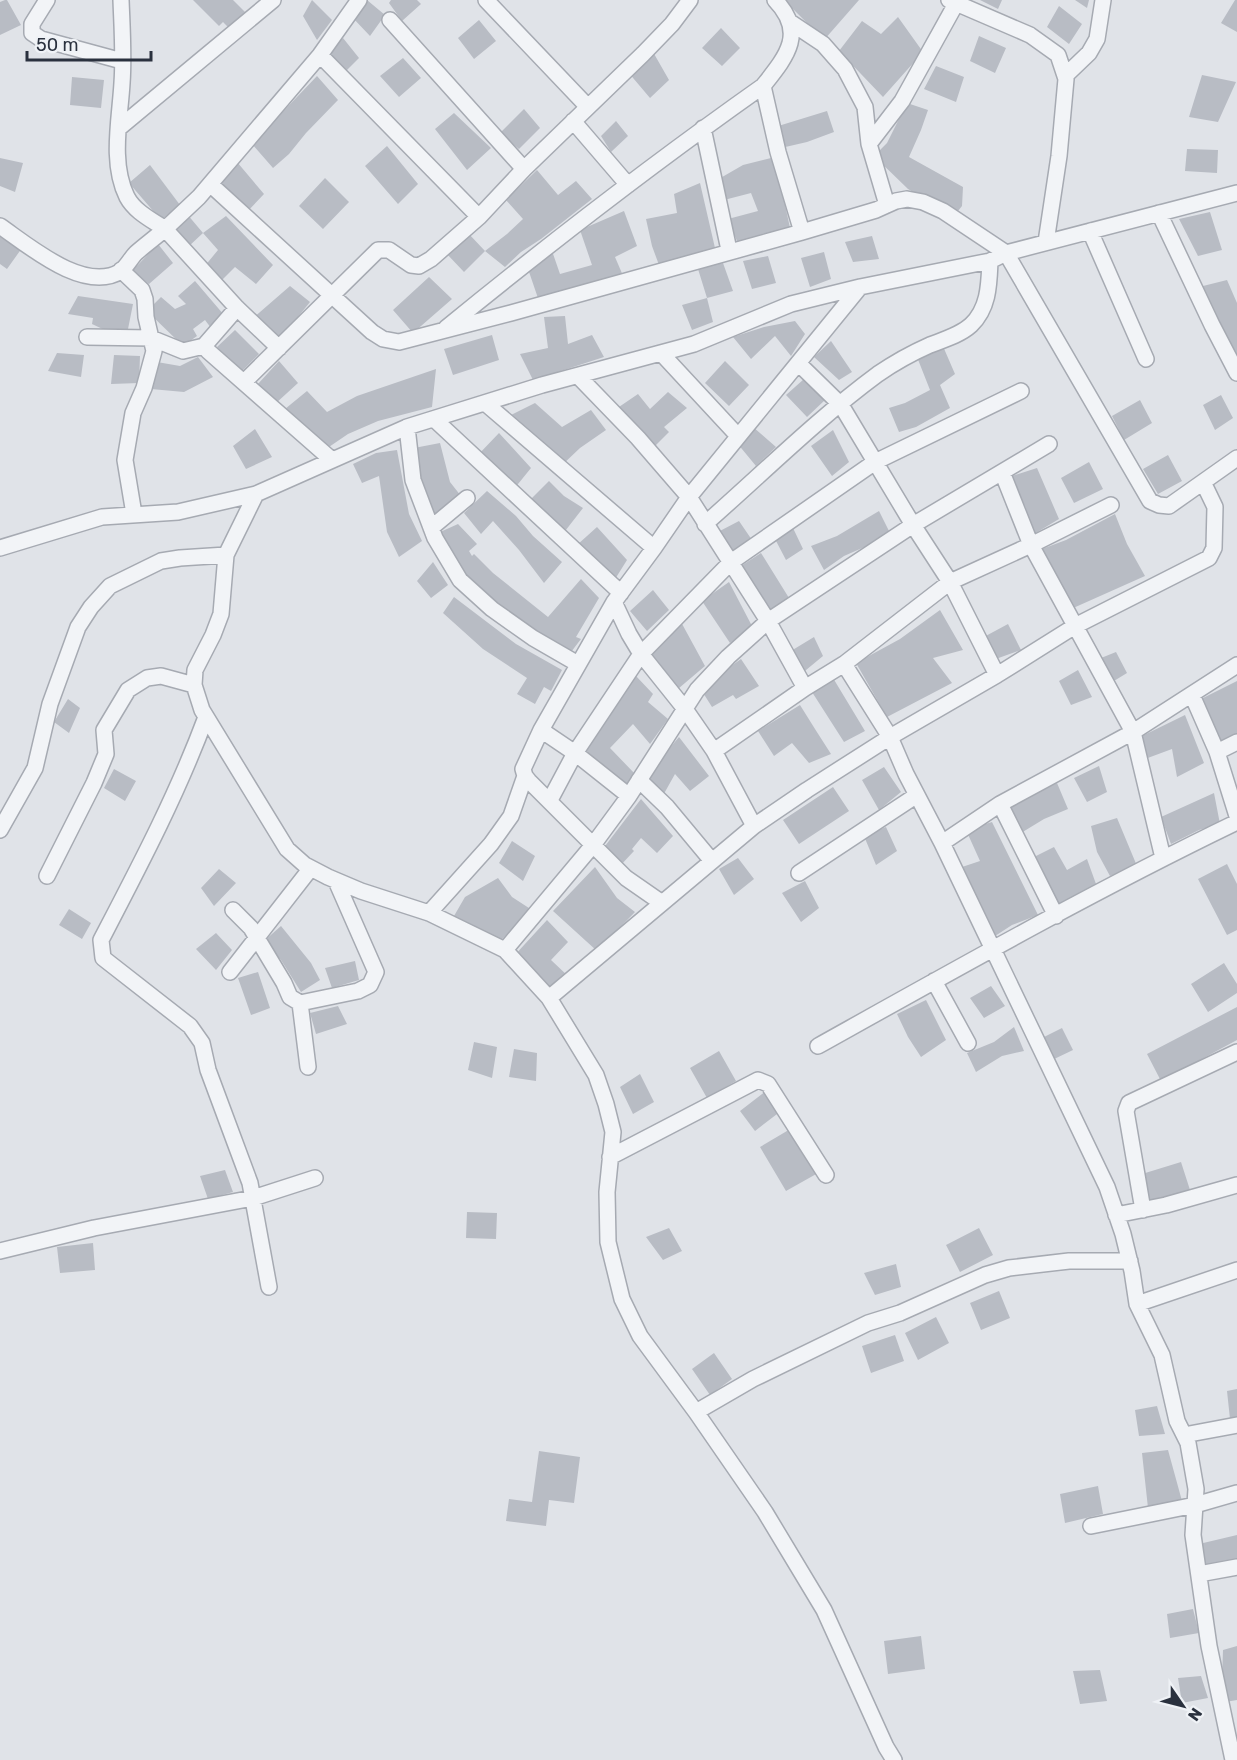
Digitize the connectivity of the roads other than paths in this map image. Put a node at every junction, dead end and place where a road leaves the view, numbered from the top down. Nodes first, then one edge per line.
1 (47, 0) edge
2 (121, 0) edge
3 (273, 0) edge
4 (359, 0) edge
5 (486, 0) edge
6 (690, 0) edge
7 (776, 0) edge
8 (1102, 0) edge
9 (955, 1) edge
10 (390, 20) dead end
11 (790, 22) junction
12 (321, 55) junction
13 (123, 61) junction
14 (1065, 76) junction
15 (763, 86) junction
16 (588, 107) junction
17 (573, 121) junction
18 (119, 128) junction
19 (704, 128) junction
20 (869, 144) junction
21 (524, 170) junction
22 (210, 184) junction
23 (628, 184) junction
24 (1237, 193) edge
25 (887, 205) junction
26 (1160, 213) junction
27 (479, 217) junction
28 (0, 226) edge
29 (165, 229) junction
30 (1090, 231) junction
31 (802, 232) junction
32 (1046, 242) junction
33 (729, 250) junction
34 (1006, 253) junction
35 (990, 261) junction
36 (121, 270) junction
37 (860, 287) junction
38 (332, 295) junction
39 (237, 308) junction
40 (441, 332) junction
41 (87, 337) dead end
42 (151, 338) junction
43 (204, 346) junction
44 (279, 348) junction
45 (662, 353) junction
46 (1146, 359) dead end
47 (798, 363) junction
48 (1237, 373) edge
49 (578, 376) junction
50 (244, 382) junction
51 (1021, 391) dead end
52 (485, 403) junction
53 (841, 405) junction
54 (434, 419) junction
55 (407, 427) junction
56 (738, 436) junction
57 (1049, 444) dead end
58 (1237, 458) edge
59 (332, 460) junction
60 (875, 462) junction
61 (1002, 472) junction
62 (1203, 482) junction
63 (256, 494) junction
64 (689, 497) junction
65 (467, 498) dead end
66 (1111, 505) dead end
67 (134, 514) junction
68 (705, 524) junction
69 (913, 525) junction
70 (431, 528) junction
71 (1031, 545) junction
72 (0, 548) edge
73 (654, 548) junction
74 (226, 555) junction
75 (731, 562) junction
76 (950, 582) junction
77 (617, 597) junction
78 (768, 621) junction
79 (1075, 627) junction
80 (641, 654) junction
81 (578, 664) junction
82 (844, 664) junction
83 (1237, 665) edge
84 (998, 675) junction
85 (194, 685) junction
86 (806, 688) junction
87 (1192, 695) junction
88 (685, 709) junction
89 (206, 717) junction
90 (541, 730) junction
91 (1133, 732) junction
92 (890, 737) junction
93 (1237, 742) edge
94 (714, 752) junction
95 (1217, 752) junction
96 (575, 753) junction
97 (525, 776) junction
98 (639, 780) junction
99 (917, 795) junction
100 (628, 796) junction
101 (550, 800) junction
102 (1000, 804) junction
103 (1237, 816) edge
104 (1237, 822) edge
105 (754, 826) junction
106 (0, 830) edge
107 (942, 843) junction
108 (593, 845) junction
109 (1163, 858) junction
110 (712, 861) junction
111 (311, 868) junction
112 (799, 873) dead end
113 (47, 876) dead end
114 (336, 880) junction
115 (662, 903) junction
116 (233, 910) dead end
117 (429, 913) junction
118 (1056, 916) junction
119 (257, 937) junction
120 (993, 948) junction
121 (505, 950) junction
122 (230, 972) dead end
123 (934, 981) junction
124 (549, 998) junction
125 (300, 1003) junction
126 (968, 1042) dead end
127 (818, 1046) dead end
128 (1237, 1052) edge
129 (308, 1067) dead end
130 (610, 1157) junction
131 (826, 1175) dead end
132 (315, 1178) dead end
133 (1237, 1185) edge
134 (253, 1198) junction
135 (1143, 1210) junction
136 (1116, 1215) junction
137 (0, 1251) edge
138 (1130, 1262) junction
139 (1237, 1270) edge
140 (269, 1287) dead end
141 (1137, 1304) junction
142 (696, 1413) junction
143 (1237, 1425) edge
144 (1184, 1435) junction
145 (1237, 1493) edge
146 (1195, 1505) junction
147 (1091, 1526) dead end
148 (1237, 1567) edge
149 (1199, 1574) junction
150 (894, 1760) edge
151 (1233, 1760) edge

1 - 13 street
2 - 13 street
3 - 18 street
4 - 12 street
5 - 16 street
6 - 16 street
7 - 11 street
8 - 14 street
9 - 14 street
9 - 20 street
10 - 21 street
11 - 15 street
11 - 20 street
12 - 22 street
12 - 27 street
13 - 18 street
14 - 32 street
15 - 19 street
15 - 31 street
16 - 17 street
17 - 21 street
17 - 23 street
18 - 29 street
19 - 23 street
19 - 33 street
20 - 25 street
21 - 27 street
22 - 29 street
22 - 38 street
23 - 40 street
24 - 26 street
25 - 31 street
25 - 34 street
26 - 30 street
26 - 48 street
27 - 38 street
28 - 36 street
29 - 36 street
29 - 39 street
30 - 32 street
30 - 46 street
31 - 33 street
32 - 34 street
33 - 40 street
34 - 35 street
34 - 62 street
35 - 37 street
35 - 53 street
36 - 42 street
37 - 45 street
37 - 47 street
38 - 40 street
38 - 44 street
39 - 43 street
39 - 44 street
41 - 42 street
42 - 43 street
42 - 67 street
43 - 50 street
44 - 50 street
45 - 49 street
45 - 56 street
47 - 53 street
47 - 56 street
49 - 52 street
49 - 64 street
50 - 59 street
51 - 60 street
52 - 54 street
52 - 73 street
53 - 60 street
53 - 68 street
54 - 55 street
54 - 77 street
55 - 59 street
55 - 70 street
56 - 64 street
57 - 61 street
58 - 62 street
59 - 63 street
60 - 69 street
60 - 75 street
61 - 69 street
61 - 71 street
62 - 79 street
63 - 67 street
63 - 74 street
64 - 68 street
64 - 73 street
65 - 70 street
66 - 71 street
67 - 72 street
68 - 75 street
69 - 76 street
69 - 78 street
70 - 81 street
71 - 76 street
71 - 79 street
73 - 77 street
74 - 85 street
74 - 106 street
75 - 78 street
75 - 80 street
76 - 82 street
76 - 84 street
77 - 80 street
77 - 81 street
78 - 86 street
78 - 88 street
79 - 84 street
79 - 91 street
80 - 88 street
80 - 96 street
81 - 90 street
82 - 86 street
82 - 92 street
83 - 87 street
84 - 92 street
85 - 89 street
85 - 113 street
86 - 94 street
87 - 91 street
87 - 95 street
88 - 94 street
88 - 98 street
89 - 111 street
89 - 134 street
90 - 96 street
90 - 97 street
91 - 102 street
91 - 109 street
92 - 99 street
92 - 105 street
93 - 95 street
94 - 105 street
95 - 103 street
96 - 100 street
96 - 101 street
97 - 101 street
97 - 117 street
98 - 100 street
98 - 110 street
99 - 107 street
99 - 112 street
100 - 108 street
101 - 108 street
102 - 107 street
102 - 118 street
104 - 109 street
105 - 110 street
107 - 120 street
108 - 115 street
108 - 121 street
109 - 118 street
110 - 115 street
111 - 114 street
111 - 119 street
114 - 117 street
114 - 125 street
115 - 124 street
116 - 119 street
117 - 121 street
118 - 120 street
119 - 122 street
119 - 125 street
120 - 123 street
120 - 136 street
121 - 124 street
123 - 126 street
123 - 127 street
124 - 130 street
125 - 129 street
128 - 135 street
130 - 131 street
130 - 142 street
132 - 134 street
133 - 135 street
134 - 137 street
134 - 140 street
135 - 136 street
136 - 138 street
138 - 141 street
138 - 142 street
139 - 141 street
141 - 144 street
142 - 150 street
143 - 144 street
144 - 146 street
145 - 146 street
146 - 147 street
146 - 149 street
148 - 149 street
149 - 151 street

